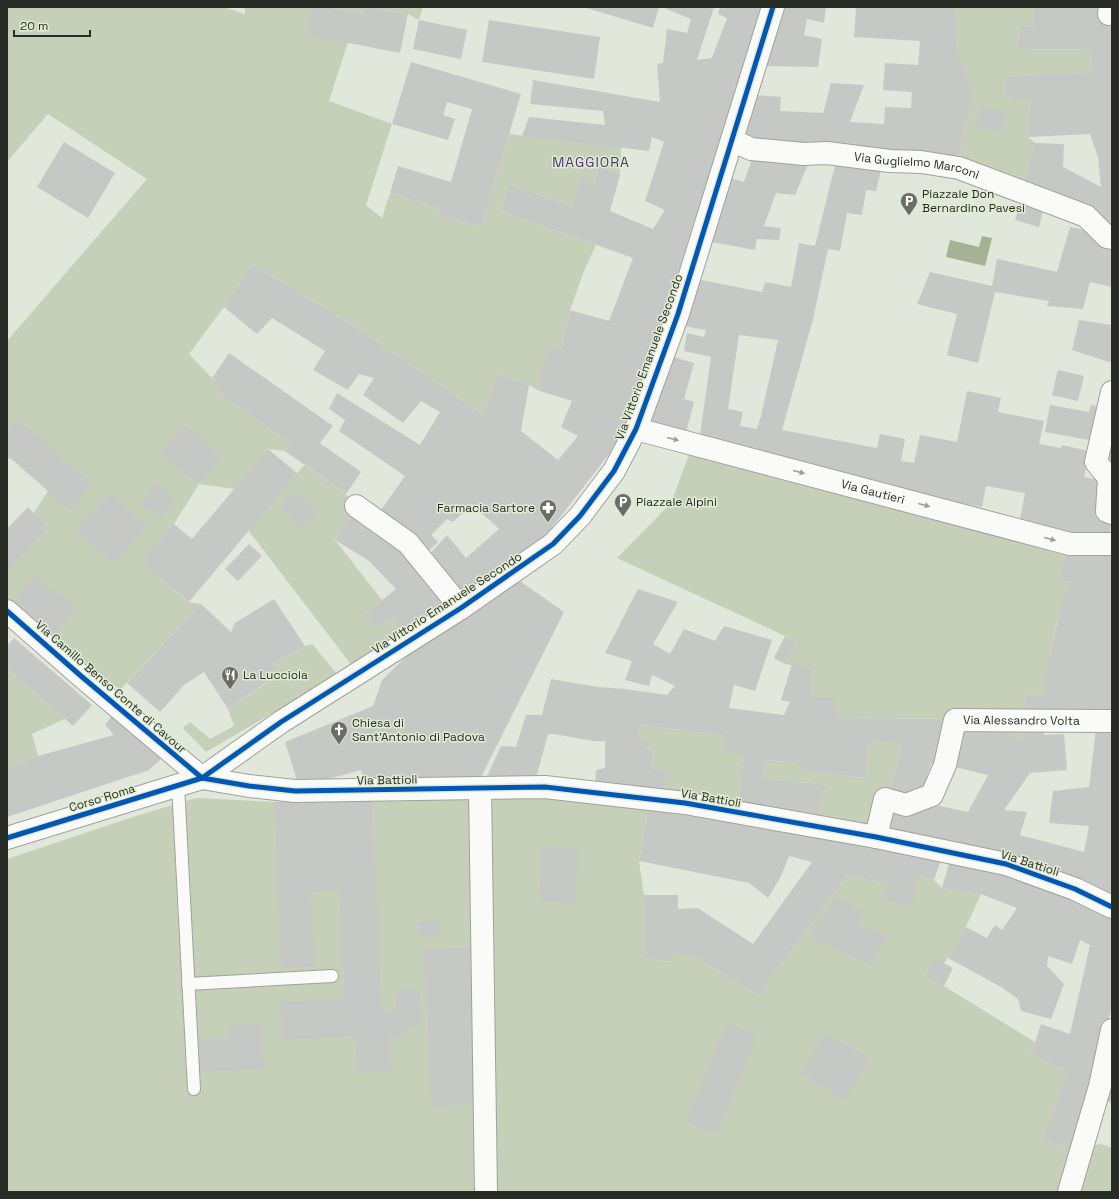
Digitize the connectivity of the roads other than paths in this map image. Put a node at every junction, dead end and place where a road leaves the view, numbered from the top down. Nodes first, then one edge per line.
1 (773, 7) edge
2 (732, 140) junction
3 (1112, 238) edge
4 (1112, 392) edge
5 (636, 428) junction
6 (356, 506) dead end
7 (1112, 513) edge
8 (1112, 544) edge
9 (461, 608) junction
10 (7, 611) edge
11 (1112, 721) edge
12 (202, 778) junction
13 (178, 786) junction
14 (480, 788) junction
15 (876, 837) junction
16 (7, 838) edge
17 (1112, 907) edge
18 (332, 976) dead end
19 (188, 984) junction
20 (1112, 1030) edge
21 (194, 1089) dead end
22 (486, 1192) edge
23 (1069, 1192) edge

1 - 2 street, Via Vittorio Emanuele Secondo
2 - 3 street, Via Guglielmo Marconi
2 - 5 street, Via Vittorio Emanuele Secondo
4 - 7 street
5 -> 8 street, Via Gautieri
5 - 9 street, Via Vittorio Emanuele Secondo
6 - 9 street
9 - 12 street, Via Vittorio Emanuele Secondo
10 - 12 street, Via Camillo Benso Conte di Cavour
11 - 15 street, Via Alessandro Volta
12 - 13 street, Corso Roma
12 - 14 street, Via Battioli
13 - 16 street, Corso Roma
13 - 19 lane
14 - 15 street, Via Battioli
14 - 22 street
15 - 17 street, Via Battioli
18 - 19 lane
19 - 21 lane
20 - 23 street

